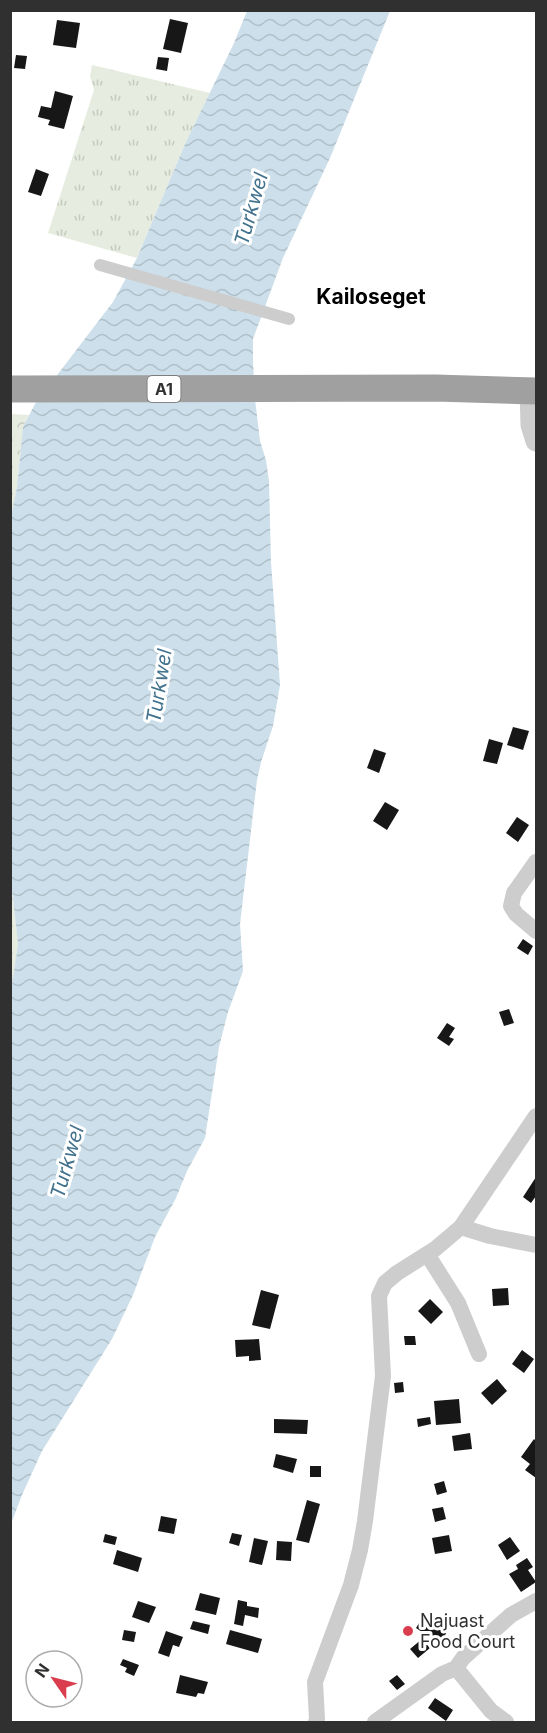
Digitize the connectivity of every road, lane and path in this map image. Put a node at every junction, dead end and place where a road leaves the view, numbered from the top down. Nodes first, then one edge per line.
1 (100, 265) dead end
2 (290, 319) dead end
3 (23, 389) edge
4 (533, 391) edge
5 (537, 441) edge
6 (537, 862) edge
7 (537, 931) edge
8 (537, 1116) edge
9 (461, 1227) junction
10 (537, 1245) edge
11 (427, 1254) junction
12 (479, 1354) dead end
13 (537, 1601) edge
14 (456, 1668) junction
15 (316, 1722) edge
16 (375, 1722) edge
17 (506, 1722) edge

1 - 2 street
3 - 4 highway, A1
4 - 5 street
6 - 7 street
8 - 9 street
9 - 10 street
9 - 11 street
11 - 12 street
11 - 15 street
13 - 14 street
14 - 16 street
14 - 17 street

